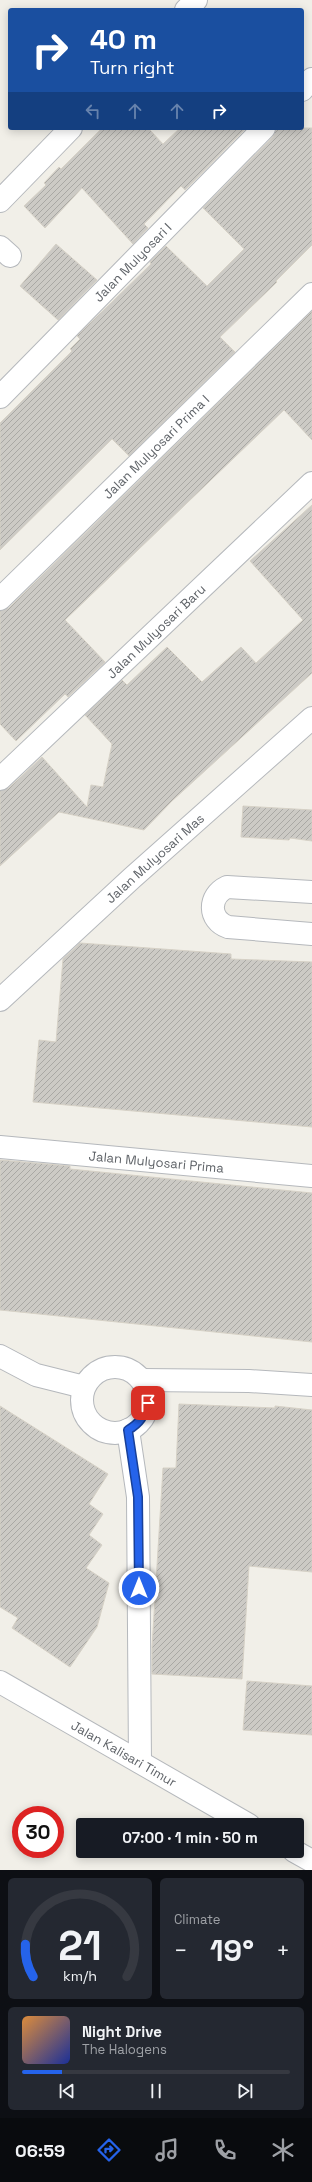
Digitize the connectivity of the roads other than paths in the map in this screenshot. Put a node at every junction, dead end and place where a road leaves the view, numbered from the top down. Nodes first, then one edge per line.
1 (196, 0) edge
2 (188, 8) edge
3 (312, 80) edge
4 (304, 88) edge
5 (69, 130) edge
6 (262, 130) edge
7 (0, 201) edge
8 (312, 294) edge
9 (0, 397) edge
10 (312, 483) edge
11 (0, 599) edge
12 (312, 718) edge
13 (0, 779) edge
14 (312, 892) edge
15 (312, 934) edge
16 (0, 1000) edge
17 (0, 1147) edge
18 (312, 1176) edge
19 (0, 1356) edge
20 (142, 1380) junction
21 (312, 1385) edge
22 (84, 1386) junction
23 (128, 1430) junction
24 (0, 1682) edge
25 (140, 1762) junction
26 (237, 1818) edge

1 - 2 street
3 - 4 street
5 - 7 street
6 - 9 street, Jalan Mulyosari I
8 - 11 street, Jalan Mulyosari Prima I
10 - 13 street, Jalan Mulyosari Baru
12 - 16 street, Jalan Mulyosari Mas
14 - 15 street
17 - 18 street, Jalan Mulyosari Prima
19 - 22 street
20 - 21 street
20 - 22 street
20 - 23 street
22 - 23 street
23 - 25 street
24 - 25 street, Jalan Kalisari Timur
25 - 26 street, Jalan Kalisari Timur

